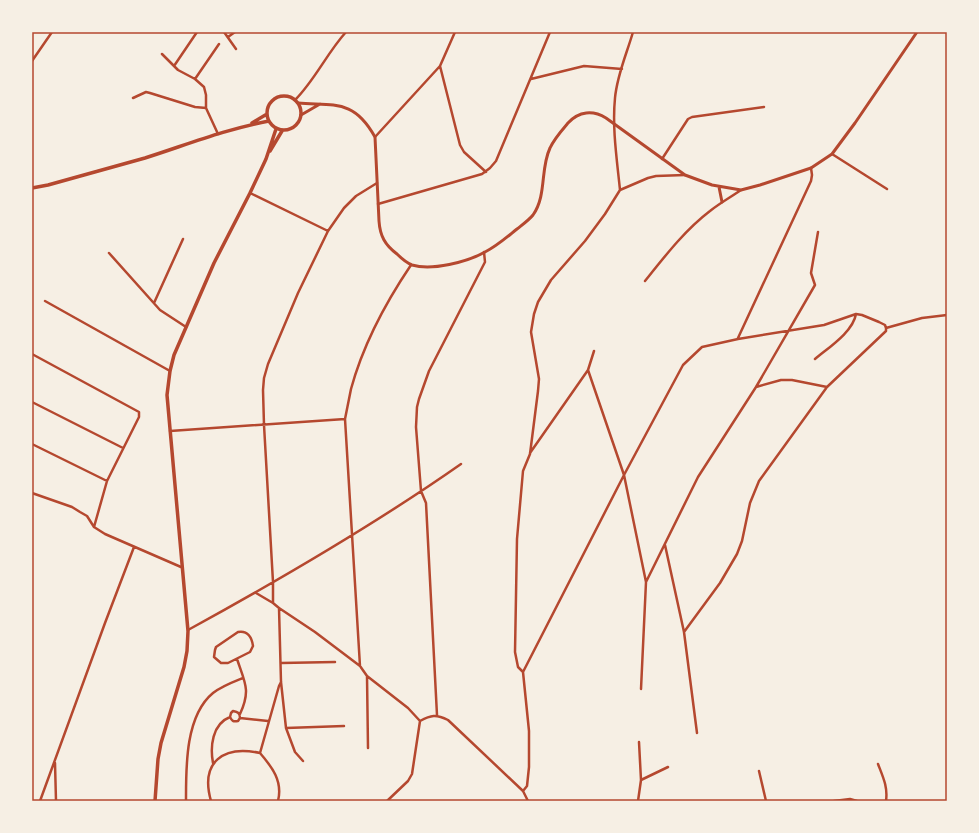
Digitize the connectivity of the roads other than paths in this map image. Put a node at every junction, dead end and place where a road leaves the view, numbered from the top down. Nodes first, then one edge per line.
1 (52, 32) edge
2 (196, 32) edge
3 (224, 32) edge
4 (235, 32) edge
5 (346, 32) edge
6 (455, 32) edge
7 (550, 32) edge
8 (633, 32) edge
9 (917, 32) edge
10 (228, 37) junction
11 (219, 44) dead end
12 (236, 50) dead end
13 (162, 54) dead end
14 (32, 61) edge
15 (174, 66) junction
16 (440, 66) junction
17 (622, 69) junction
18 (195, 79) junction
19 (531, 79) junction
20 (133, 98) dead end
21 (296, 101) junction
22 (320, 104) junction
23 (764, 107) dead end
24 (206, 108) junction
25 (267, 114) junction
26 (301, 115) junction
27 (268, 121) junction
28 (250, 125) junction
29 (615, 125) junction
30 (276, 129) junction
31 (282, 131) junction
32 (218, 134) junction
33 (375, 137) junction
34 (832, 154) junction
35 (266, 159) junction
36 (662, 159) junction
37 (811, 168) junction
38 (486, 172) junction
39 (685, 176) junction
40 (377, 183) junction
41 (719, 187) junction
42 (32, 188) edge
43 (887, 189) dead end
44 (620, 190) junction
45 (741, 190) junction
46 (250, 193) junction
47 (722, 202) junction
48 (378, 204) junction
49 (328, 231) junction
50 (818, 232) dead end
51 (183, 239) dead end
52 (484, 252) junction
53 (109, 253) dead end
54 (411, 265) junction
55 (645, 281) dead end
56 (45, 300) dead end
57 (154, 303) junction
58 (856, 314) junction
59 (947, 315) edge
60 (186, 327) junction
61 (886, 328) junction
62 (789, 330) junction
63 (738, 338) junction
64 (594, 351) dead end
65 (32, 354) edge
66 (815, 359) dead end
67 (588, 370) junction
68 (170, 371) junction
69 (756, 387) junction
70 (827, 387) junction
71 (32, 402) edge
72 (345, 419) junction
73 (264, 425) junction
74 (169, 431) junction
75 (32, 444) edge
76 (123, 448) junction
77 (530, 454) junction
78 (461, 464) dead end
79 (624, 475) junction
80 (107, 481) junction
81 (421, 491) junction
82 (32, 493) edge
83 (94, 527) junction
84 (353, 534) junction
85 (664, 545) junction
86 (134, 547) junction
87 (181, 567) junction
88 (273, 582) junction
89 (646, 582) junction
90 (255, 593) junction
91 (273, 603) junction
92 (279, 608) junction
93 (188, 630) junction
94 (684, 632) junction
95 (237, 659) junction
96 (335, 662) dead end
97 (281, 664) junction
98 (360, 666) junction
99 (523, 672) junction
100 (367, 676) junction
101 (243, 678) junction
102 (281, 682) junction
103 (641, 689) dead end
104 (437, 715) junction
105 (240, 716) junction
106 (230, 717) junction
107 (268, 720) junction
108 (420, 721) junction
109 (344, 726) dead end
110 (286, 728) junction
111 (697, 732) dead end
112 (639, 742) dead end
113 (368, 748) dead end
114 (260, 753) junction
115 (55, 761) junction
116 (303, 761) dead end
117 (213, 764) junction
118 (878, 764) dead end
119 (668, 767) dead end
120 (759, 772) dead end
121 (641, 780) junction
122 (523, 792) junction
123 (40, 801) edge
124 (56, 801) edge
125 (155, 801) edge
126 (186, 801) edge
127 (212, 801) edge
128 (278, 801) edge
129 (387, 801) edge
130 (528, 801) edge
131 (638, 801) edge
132 (766, 801) edge
133 (834, 801) edge
134 (857, 801) edge
135 (886, 801) edge

1 - 14 street
2 - 15 street
3 - 10 street
4 - 10 street
5 - 21 street
6 - 16 street
7 - 19 street
8 - 17 street
9 - 34 street
10 - 12 street
11 - 18 street
13 - 15 street
15 - 18 street
16 - 33 street
16 - 38 street
17 - 19 street
17 - 29 street
18 - 24 street
19 - 38 street
20 - 24 street
21 - 22 street
21 - 25 main road
21 - 26 main road
22 - 26 street
22 - 33 street
23 - 36 street
24 - 32 street
25 - 27 main road
25 - 28 main road
26 - 31 main road
27 - 28 main road
27 - 30 main road
28 - 32 main road
29 - 36 street
29 - 44 street
29 - 52 street
30 - 31 main road
30 - 35 main road
31 - 35 main road
32 - 42 main road
33 - 40 street
34 - 37 street
34 - 43 street
35 - 46 main road
36 - 39 street
37 - 45 street
37 - 63 street
38 - 48 street
39 - 41 street
39 - 44 street
40 - 48 street
40 - 49 street
41 - 45 street
41 - 47 street
44 - 77 street
45 - 47 street
46 - 49 street
46 - 60 main road
47 - 55 street
48 - 54 street
49 - 73 street
50 - 62 street
51 - 57 street
52 - 54 street
52 - 81 street
53 - 57 street
54 - 72 street
56 - 68 street
57 - 60 street
58 - 61 street
58 - 62 street
58 - 66 street
59 - 61 street
60 - 68 main road
61 - 70 street
62 - 63 street
62 - 69 street
63 - 79 street
64 - 67 street
65 - 76 street
67 - 77 street
67 - 79 street
68 - 74 main road
69 - 70 street
69 - 85 street
70 - 94 street
71 - 76 street
72 - 73 street
72 - 84 street
73 - 74 street
73 - 88 street
74 - 87 main road
75 - 80 street
76 - 80 street
77 - 99 street
78 - 81 street
79 - 89 street
79 - 99 street
80 - 83 street
81 - 84 street
81 - 104 street
82 - 83 street
83 - 86 street
84 - 88 street
84 - 98 street
85 - 89 street
85 - 94 street
86 - 87 street
86 - 115 street
87 - 93 main road
88 - 90 street
88 - 91 street
89 - 103 street
90 - 91 street
90 - 93 street
91 - 92 street
92 - 97 street
92 - 98 street
93 - 125 main road
94 - 111 street
95 - 95 street
95 - 101 street
96 - 97 street
97 - 102 street
98 - 100 street
99 - 122 street
100 - 108 street
100 - 113 street
101 - 105 street
101 - 126 street
102 - 107 street
102 - 110 street
104 - 108 street
104 - 122 street
105 - 106 street
105 - 106 street
105 - 107 street
106 - 117 street
107 - 114 street
108 - 129 street
109 - 110 street
110 - 116 street
112 - 121 street
114 - 117 street
114 - 128 street
115 - 123 street
115 - 124 street
117 - 127 street
118 - 135 street
119 - 121 street
120 - 132 street
121 - 131 street
122 - 130 street
133 - 134 street

